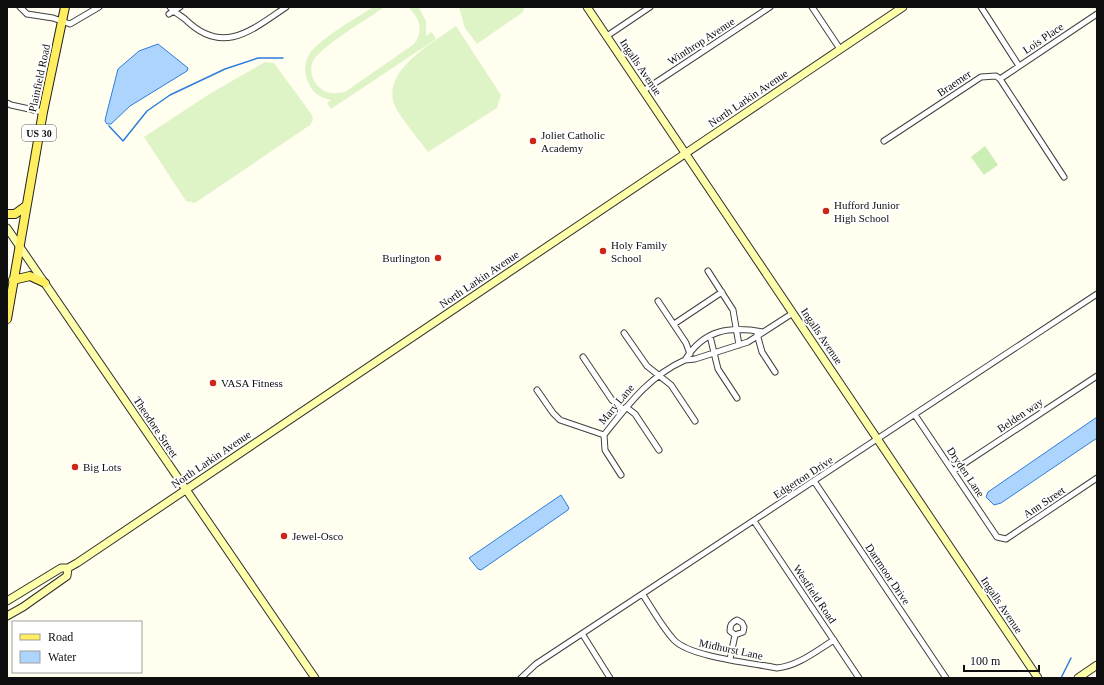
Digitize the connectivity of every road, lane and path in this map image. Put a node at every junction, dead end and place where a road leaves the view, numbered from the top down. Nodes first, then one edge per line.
1 (20, 7) edge
2 (65, 7) edge
3 (99, 7) edge
4 (181, 7) edge
5 (286, 7) edge
6 (587, 7) edge
7 (650, 7) edge
8 (770, 7) edge
9 (812, 7) edge
10 (903, 7) edge
11 (981, 7) edge
12 (170, 11) edge
13 (1097, 14) edge
14 (182, 16) junction
15 (62, 21) junction
16 (606, 36) junction
17 (840, 49) junction
18 (1019, 66) junction
19 (1000, 79) junction
20 (643, 91) junction
21 (7, 103) edge
22 (43, 112) junction
23 (884, 141) dead end
24 (685, 153) junction
25 (1064, 178) dead end
26 (26, 206) junction
27 (7, 214) edge
28 (7, 228) edge
29 (18, 245) junction
30 (708, 271) dead end
31 (13, 280) junction
32 (46, 283) junction
33 (722, 292) junction
34 (1097, 294) edge
35 (658, 301) dead end
36 (793, 313) junction
37 (7, 319) edge
38 (674, 324) junction
39 (737, 328) junction
40 (756, 331) junction
41 (763, 332) junction
42 (624, 333) dead end
43 (710, 336) junction
44 (758, 337) junction
45 (739, 345) junction
46 (690, 352) junction
47 (714, 352) junction
48 (583, 357) dead end
49 (692, 359) junction
50 (685, 360) junction
51 (775, 372) dead end
52 (658, 375) junction
53 (1097, 376) edge
54 (537, 390) dead end
55 (736, 398) dead end
56 (625, 409) junction
57 (915, 415) junction
58 (695, 421) dead end
59 (604, 435) junction
60 (878, 440) junction
61 (659, 450) dead end
62 (953, 471) junction
63 (621, 475) dead end
64 (1097, 478) edge
65 (814, 481) junction
66 (185, 490) junction
67 (754, 521) junction
68 (1001, 539) joint
69 (68, 568) junction
70 (643, 595) junction
71 (7, 601) edge
72 (7, 616) edge
73 (583, 635) junction
74 (735, 635) dead end
75 (834, 640) junction
76 (730, 659) junction
77 (1097, 665) edge
78 (1088, 675) edge
79 (315, 678) edge
80 (521, 678) edge
81 (610, 678) edge
82 (859, 678) edge
83 (946, 678) edge
84 (1038, 678) edge
85 (1078, 678) edge

1 - 15 street
2 - 15 main road, Plainfield Road / US 30
3 - 15 street
4 - 12 street
4 - 14 street
5 - 14 street
6 - 16 main road, Ingalls Avenue
7 - 16 street
8 - 20 street, Winthrop Avenue
9 - 17 street
10 - 17 main road, North Larkin Avenue
11 - 18 street
12 - 14 street
13 - 18 street, Lois Place
15 - 22 main road, Plainfield Road / US 30
16 - 20 main road, Ingalls Avenue
17 - 24 main road, North Larkin Avenue
18 - 19 street, Lois Place
19 - 23 street, Braemer
19 - 25 street
20 - 24 main road, Ingalls Avenue
21 - 22 street
22 - 26 main road, Plainfield Road / US 30
24 - 36 main road, Ingalls Avenue
24 - 66 main road, North Larkin Avenue
26 - 27 main road
26 - 29 main road, Plainfield Road / US 30
28 - 29 main road, Theodore Street
29 - 31 main road, Plainfield Road / US 30
29 - 32 main road, Theodore Street
30 - 33 street
31 - 32 main road
31 - 37 main road, Plainfield Road / US 30
32 - 66 main road, Theodore Street
33 - 38 street
33 - 39 street
34 - 57 street, Edgerton Drive
35 - 38 street
36 - 41 street, Mary Lane
36 - 60 main road, Ingalls Avenue
38 - 46 street
39 - 40 street, Mary Lane
39 - 43 street, Mary Lane
39 - 45 street
40 - 41 street, Mary Lane
40 - 44 street
41 - 44 street, Mary Lane
42 - 52 street
43 - 46 street, Mary Lane
43 - 47 street
44 - 45 street, Mary Lane
44 - 51 street
45 - 47 street, Mary Lane
46 - 49 street
46 - 50 street, Mary Lane
47 - 49 street, Mary Lane
47 - 55 street
48 - 56 street
49 - 50 street, Mary Lane
50 - 52 street, Mary Lane
52 - 56 street, Mary Lane
52 - 58 street
53 - 62 street, Belden way
54 - 59 street
56 - 59 street, Mary Lane
56 - 61 street
57 - 60 street, Edgerton Drive
57 - 62 street, Dryden Lane
59 - 63 street
60 - 65 street, Edgerton Drive
60 - 84 main road, Ingalls Avenue
62 - 68 street, Dryden Lane
64 - 68 street, Ann Street
65 - 67 street, Edgerton Drive
65 - 83 street, Dartmoor Drive
66 - 69 main road, North Larkin Avenue
66 - 79 main road, Theodore Street
67 - 70 street, Edgerton Drive
67 - 75 street, Westfield Road
69 - 71 main road, North Larkin Avenue
69 - 72 main road, North Larkin Avenue
70 - 73 street, Edgerton Drive
70 - 76 street, Midhurst Lane
73 - 80 street, Edgerton Drive
73 - 81 street
74 - 76 street
75 - 76 street, Midhurst Lane
75 - 82 street, Westfield Road
77 - 78 main road
78 - 85 main road

